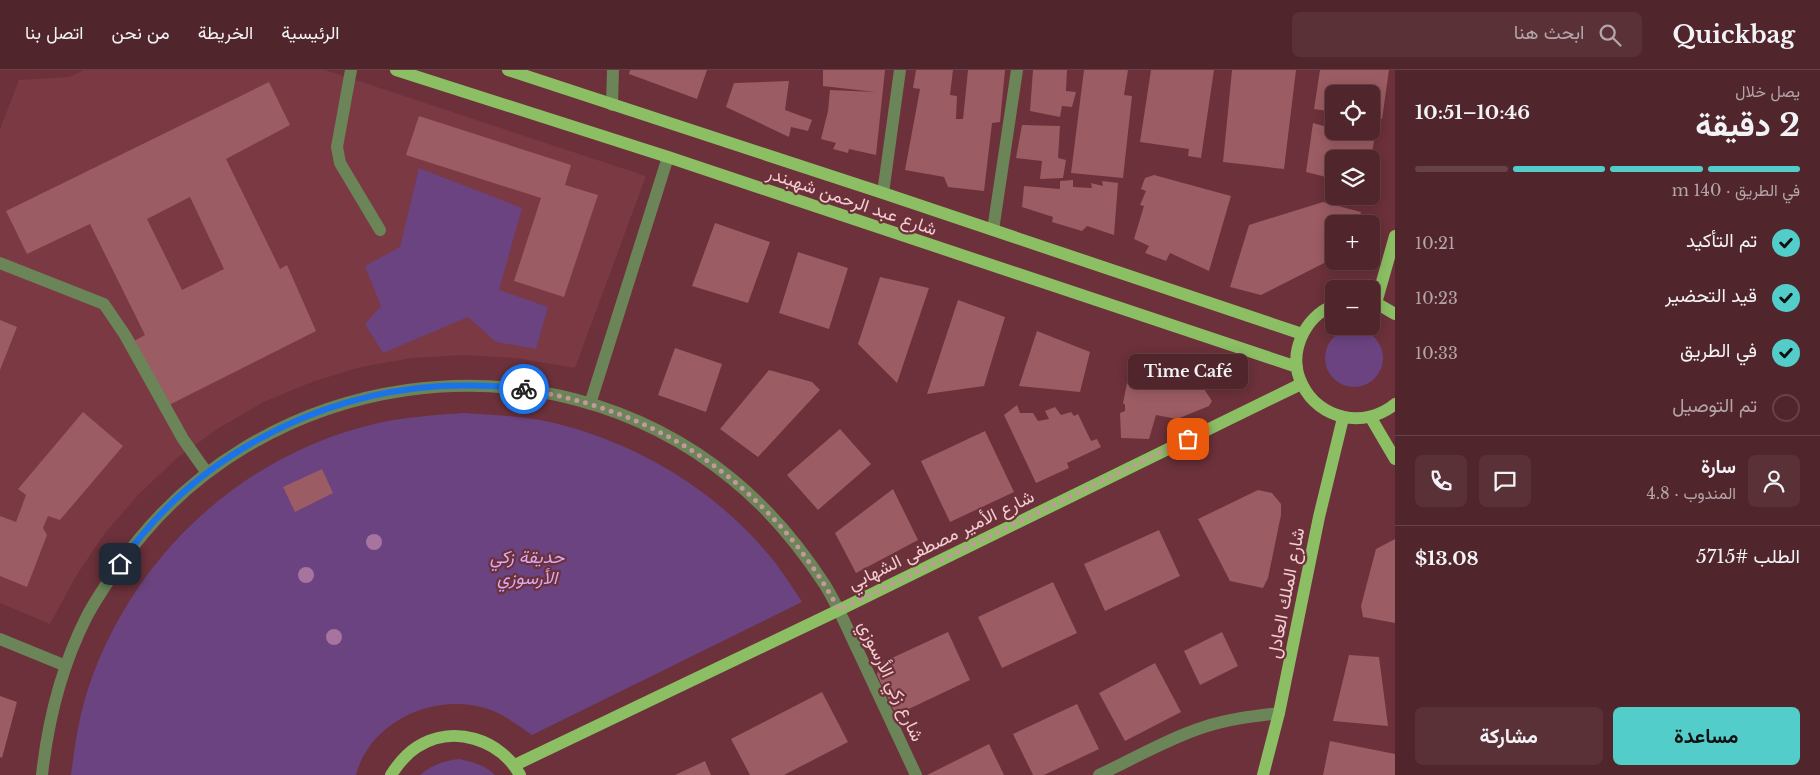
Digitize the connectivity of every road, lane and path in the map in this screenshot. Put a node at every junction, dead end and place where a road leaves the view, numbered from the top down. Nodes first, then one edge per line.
1 (351, 70) edge
2 (396, 70) edge
3 (508, 70) edge
4 (613, 70) edge
5 (900, 70) edge
6 (1017, 70) edge
7 (612, 105) junction
8 (668, 158) junction
9 (883, 193) junction
10 (380, 230) dead end
11 (993, 230) junction
12 (1395, 236) edge
13 (0, 263) edge
14 (1380, 283) edge
15 (1380, 305) edge
16 (1325, 308) edge
17 (1395, 314) edge
18 (1302, 334) junction
19 (1297, 367) junction
20 (1301, 384) junction
21 (590, 404) junction
22 (1395, 404) edge
23 (1343, 418) junction
24 (1371, 418) junction
25 (1395, 459) edge
26 (207, 473) junction
27 (839, 610) junction
28 (0, 640) edge
29 (66, 666) junction
30 (1279, 713) junction
31 (517, 770) edge
32 (42, 775) edge
33 (391, 775) edge
34 (916, 775) edge
35 (1098, 775) edge
36 (1263, 775) edge

1 - 10 street
2 - 8 main road, شارع عبد الرحمن شهبندر
3 - 7 main road, شارع عبد الرحمن شهبندر
4 - 7 street
5 - 9 street
6 - 11 street
7 - 9 main road, شارع عبد الرحمن شهبندر
8 - 19 main road, شارع عبد الرحمن شهبندر
8 - 21 street
9 - 11 main road, شارع عبد الرحمن شهبندر
11 - 18 main road, شارع عبد الرحمن شهبندر
12 - 14 main road
13 - 26 street
15 - 17 main road
16 - 18 main road
18 - 19 main road
19 - 20 main road
20 - 23 main road
20 - 27 main road, شارع الأمير مصطفى الشهابي
21 - 26 street, شارع زكي الأرسوزي
21 - 27 street, شارع زكي الأرسوزي
22 - 24 main road
23 - 24 main road
23 - 30 main road, شارع الملك العادل
24 - 25 main road
26 - 29 street, شارع زكي الأرسوزي
27 - 31 main road, شارع الأمير مصطفى الشهابي
27 - 34 street, شارع زكي الأرسوزي
28 - 29 street
29 - 32 street, شارع زكي الأرسوزي
30 - 35 street
30 - 36 main road, شارع الملك العادل
31 - 33 main road

